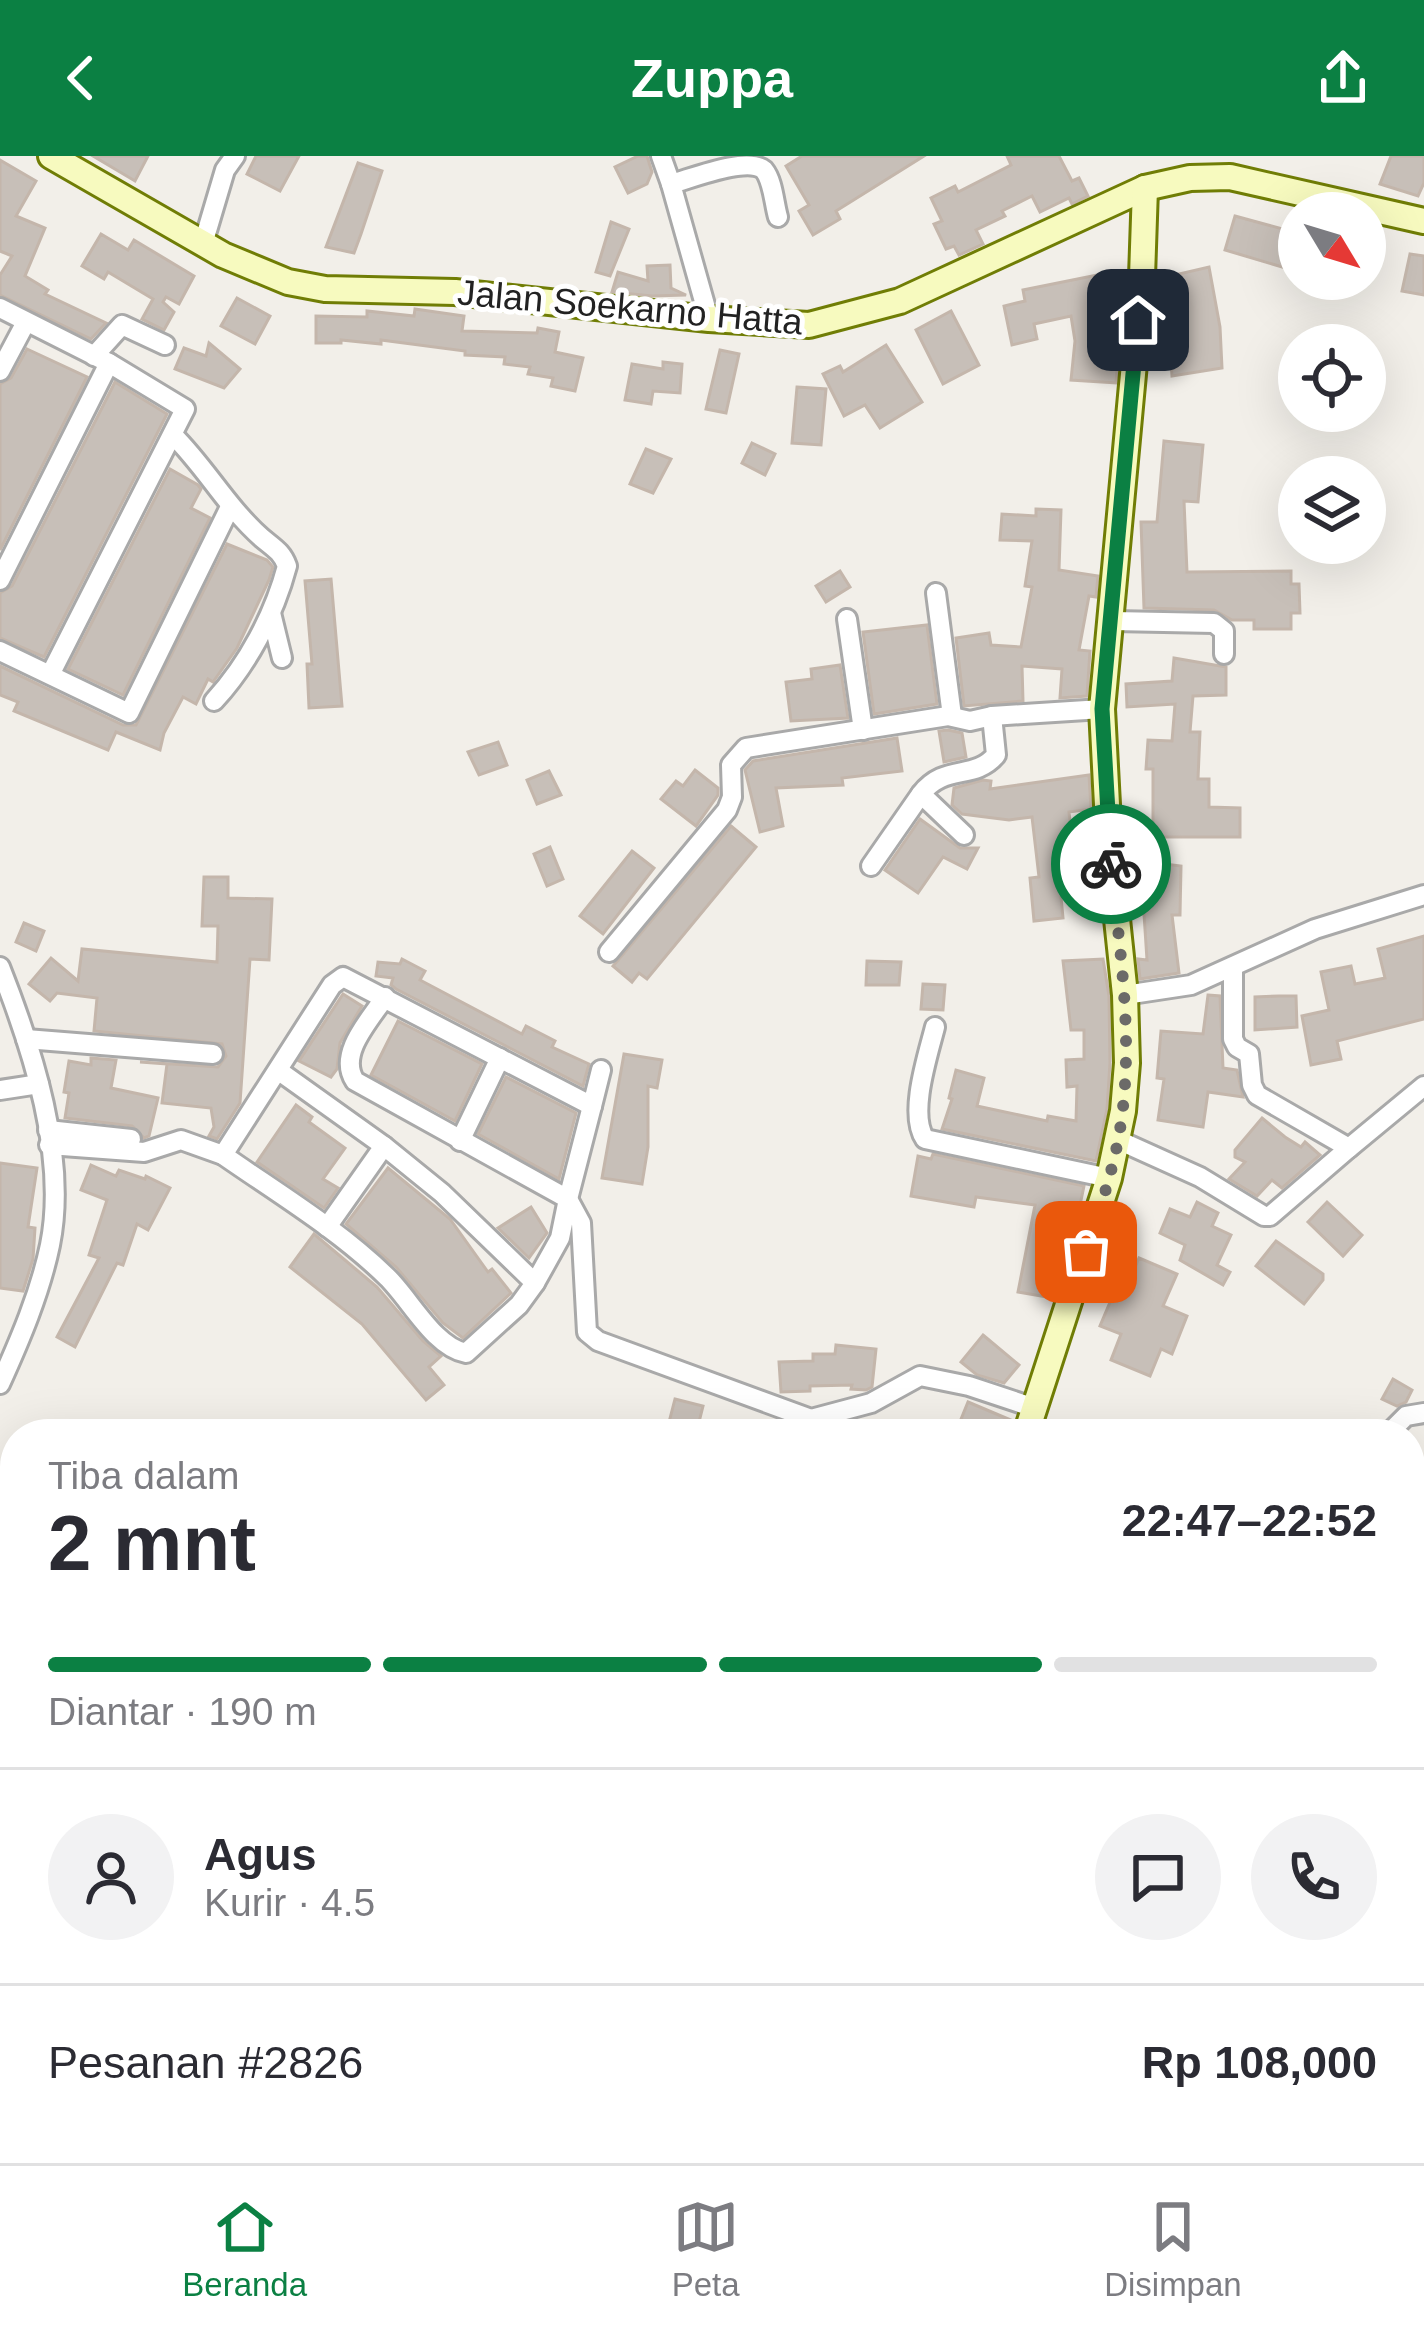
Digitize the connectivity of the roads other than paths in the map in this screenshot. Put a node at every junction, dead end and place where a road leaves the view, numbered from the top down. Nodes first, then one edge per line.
1 (51, 156) edge
2 (235, 156) edge
3 (661, 156) edge
4 (671, 184) junction
5 (1145, 188) junction
6 (778, 217) dead end
7 (1424, 221) edge
8 (203, 244) junction
9 (0, 308) edge
10 (709, 319) junction
11 (26, 322) junction
12 (165, 345) dead end
13 (101, 359) junction
14 (0, 371) edge
15 (173, 435) junction
16 (229, 509) junction
17 (0, 580) edge
18 (936, 593) dead end
19 (271, 613) junction
20 (847, 619) dead end
21 (1113, 621) junction
22 (0, 651) edge
23 (1224, 654) dead end
24 (282, 658) dead end
25 (51, 674) junction
26 (214, 701) dead end
27 (1102, 709) junction
28 (952, 716) junction
29 (992, 716) junction
30 (863, 730) junction
31 (921, 794) junction
32 (964, 835) dead end
33 (871, 866) dead end
34 (1424, 895) edge
35 (609, 952) dead end
36 (0, 967) edge
37 (1232, 969) junction
38 (1125, 995) junction
39 (385, 997) junction
40 (935, 1027) dead end
41 (26, 1040) junction
42 (213, 1054) dead end
43 (500, 1058) junction
44 (601, 1070) dead end
45 (279, 1071) junction
46 (39, 1084) junction
47 (1424, 1086) edge
48 (0, 1090) edge
49 (592, 1106) junction
50 (49, 1137) junction
51 (1118, 1140) junction
52 (460, 1141) junction
53 (384, 1146) junction
54 (1349, 1148) junction
55 (224, 1155) junction
56 (1109, 1178) junction
57 (568, 1199) junction
58 (327, 1227) junction
59 (535, 1283) junction
60 (0, 1333) edge
61 (21, 1339) junction
62 (0, 1384) edge
63 (1035, 1408) junction
64 (792, 1419) edge
65 (828, 1419) edge
66 (1031, 1419) edge

1 - 8 street, Jalan Soekarno Hatta
2 - 8 street
3 - 4 street
4 - 6 street
4 - 10 street
5 - 7 street, Jalan Soekarno Hatta
5 - 10 street, Jalan Soekarno Hatta
5 - 21 street
8 - 10 street, Jalan Soekarno Hatta
9 - 11 street
11 - 13 street
11 - 14 street
12 - 13 street
13 - 15 street
13 - 17 street
15 - 16 street
15 - 25 street
16 - 19 street
16 - 25 street
18 - 28 street
19 - 24 street
19 - 26 street
20 - 30 street
21 - 23 street
21 - 27 street
22 - 25 street
27 - 29 street
27 - 38 street
28 - 29 street
28 - 30 street
29 - 31 street
30 - 35 street
31 - 32 street
31 - 33 street
34 - 37 street
36 - 41 street
37 - 38 street
37 - 54 street
38 - 51 street
39 - 43 street
39 - 45 street
39 - 52 street
40 - 56 street
41 - 42 street
41 - 46 street
43 - 49 street
43 - 52 street
44 - 49 street
45 - 53 street
45 - 55 street
46 - 48 street
46 - 50 street
47 - 54 street
49 - 57 street
50 - 55 street
50 - 61 street
51 - 54 street
51 - 56 street
52 - 57 street
53 - 58 street
53 - 59 street
55 - 58 street
56 - 63 street
57 - 59 street
57 - 64 street
58 - 59 street
60 - 61 street
61 - 62 street
63 - 65 street
63 - 66 street

